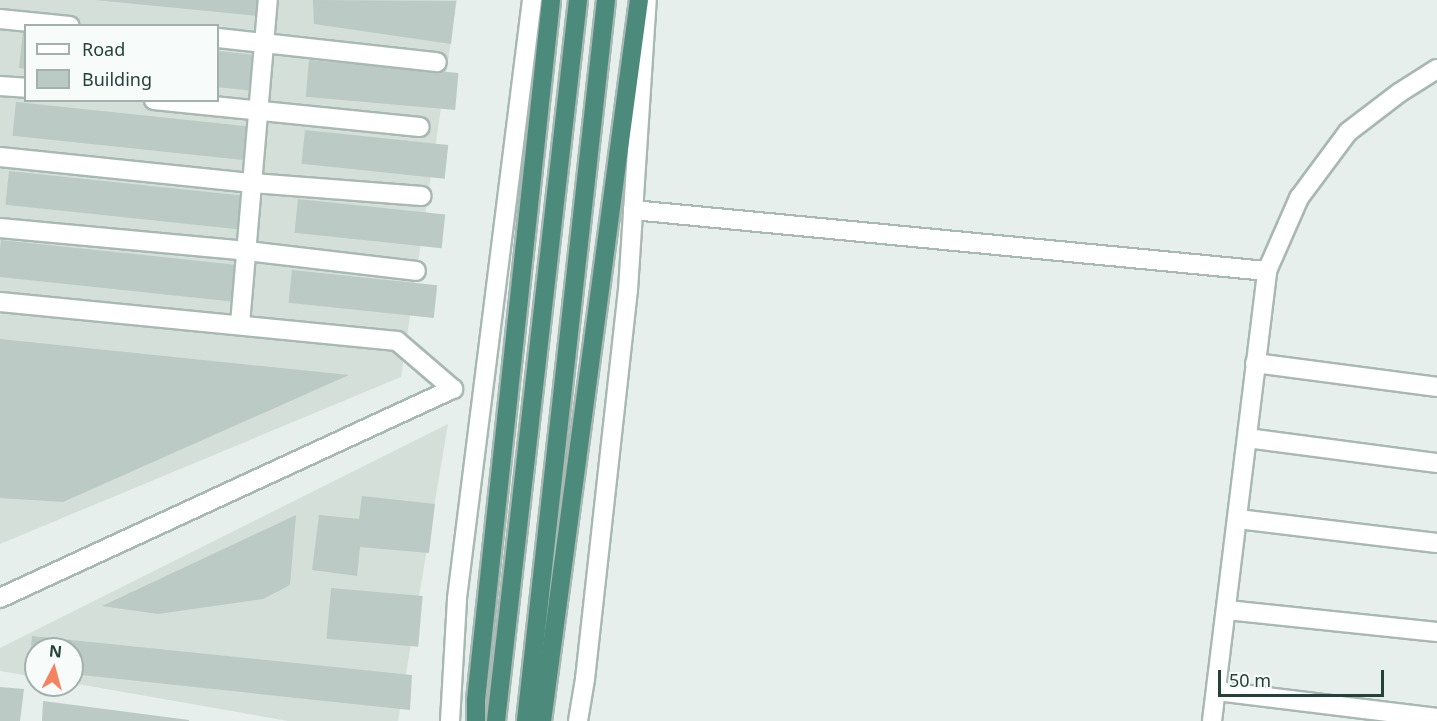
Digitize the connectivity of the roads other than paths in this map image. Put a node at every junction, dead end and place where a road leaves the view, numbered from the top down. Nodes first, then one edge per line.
1 (268, 0) edge
2 (532, 0) edge
3 (551, 0) edge
4 (578, 0) edge
5 (606, 0) edge
6 (639, 0) edge
7 (647, 0) edge
8 (0, 19) edge
9 (50, 24) edge
10 (219, 38) edge
11 (265, 42) junction
12 (437, 62) dead end
13 (1437, 69) edge
14 (0, 86) edge
15 (24, 88) edge
16 (173, 102) edge
17 (259, 111) junction
18 (420, 127) dead end
19 (0, 157) edge
20 (253, 183) junction
21 (422, 196) dead end
22 (633, 210) junction
23 (0, 228) edge
24 (247, 251) junction
25 (416, 271) dead end
26 (1267, 271) junction
27 (0, 302) edge
28 (240, 324) junction
29 (1255, 363) junction
30 (1437, 387) edge
31 (1247, 438) junction
32 (1437, 463) edge
33 (1238, 519) junction
34 (1437, 543) edge
35 (0, 598) edge
36 (1227, 609) junction
37 (1437, 632) edge
38 (1217, 691) junction
39 (1437, 718) edge
40 (450, 721) edge
41 (476, 721) edge
42 (496, 721) edge
43 (526, 721) edge
44 (542, 721) edge
45 (578, 721) edge
46 (1212, 721) edge

1 - 11 street
2 - 40 street
3 - 41 highway
4 - 42 highway
5 - 43 highway
6 - 44 highway
7 - 22 street
8 - 9 street
10 - 11 street
11 - 12 street
11 - 17 street
13 - 26 street
14 - 15 street
16 - 17 street
17 - 18 street
17 - 20 street
19 - 20 street
20 - 21 street
20 - 24 street
22 - 26 street
22 - 45 street
23 - 24 street
24 - 25 street
24 - 28 street
26 - 29 street
27 - 28 street
28 - 35 street
29 - 30 street
29 - 31 street
31 - 32 street
31 - 33 street
33 - 34 street
33 - 36 street
36 - 37 street
36 - 38 street
38 - 39 street
38 - 46 street

